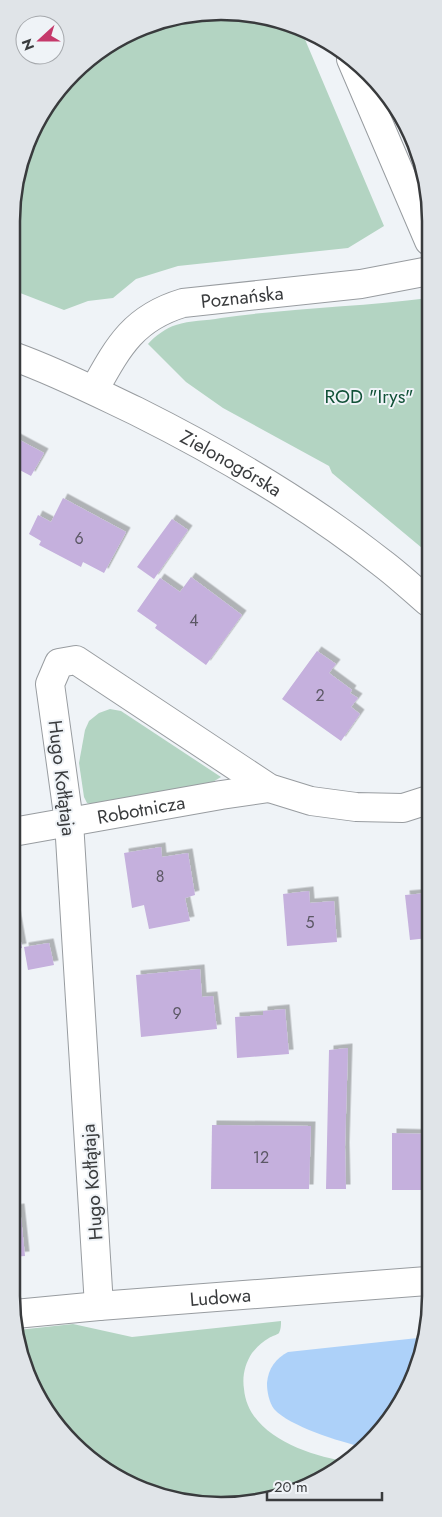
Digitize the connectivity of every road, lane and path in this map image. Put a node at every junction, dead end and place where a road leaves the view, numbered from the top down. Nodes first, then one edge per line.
1 (357, 73) edge
2 (422, 225) edge
3 (422, 272) edge
4 (20, 360) edge
5 (94, 390) junction
6 (422, 597) edge
7 (269, 788) junction
8 (422, 802) edge
9 (69, 822) junction
10 (20, 831) edge
11 (422, 1281) edge
12 (99, 1306) junction
13 (21, 1313) edge

1 - 2 street
3 - 5 street, Poznańska
4 - 5 street, Zielonogórska
5 - 6 street, Zielonogórska
7 - 8 street, Hugo Kołłątaja
7 - 9 street, Robotnicza
7 - 9 street, Hugo Kołłątaja
9 - 10 street, Robotnicza
9 - 12 street, Hugo Kołłątaja
11 - 12 street, Ludowa
12 - 13 street, Ludowa

